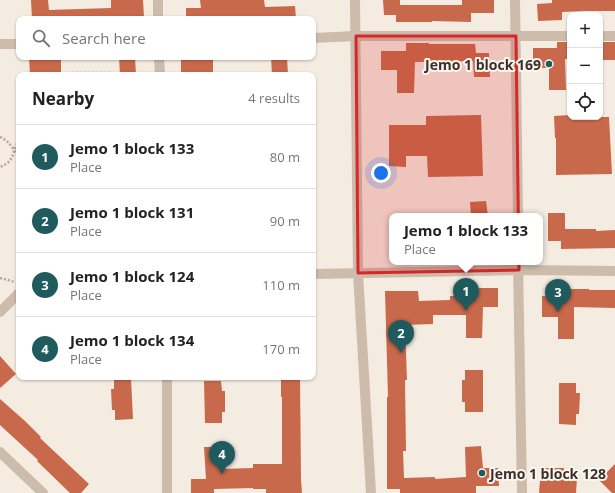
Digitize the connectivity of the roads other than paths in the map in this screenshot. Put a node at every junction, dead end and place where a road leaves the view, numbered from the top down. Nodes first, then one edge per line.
1 (158, 0) edge
2 (355, 0) edge
3 (515, 0) edge
4 (158, 16) edge
5 (356, 36) junction
6 (516, 36) junction
7 (567, 36) edge
8 (603, 36) edge
9 (615, 36) edge
10 (316, 38) edge
11 (0, 44) edge
12 (16, 44) edge
13 (159, 60) edge
14 (160, 72) edge
15 (518, 213) edge
16 (518, 266) edge
17 (615, 271) edge
18 (358, 273) junction
19 (316, 274) edge
20 (16, 296) edge
21 (0, 312) edge
22 (167, 380) edge
23 (0, 452) edge
24 (43, 493) edge
25 (167, 493) edge
26 (371, 493) edge
27 (522, 493) edge

1 - 4 street
2 - 5 street
3 - 6 street
5 - 6 street
5 - 10 street
5 - 18 street
6 - 7 street
6 - 15 street
8 - 9 street
11 - 12 street
13 - 14 street
16 - 17 street
16 - 18 street
16 - 27 street
18 - 19 street
18 - 26 street
20 - 21 street
22 - 25 street
23 - 24 street

